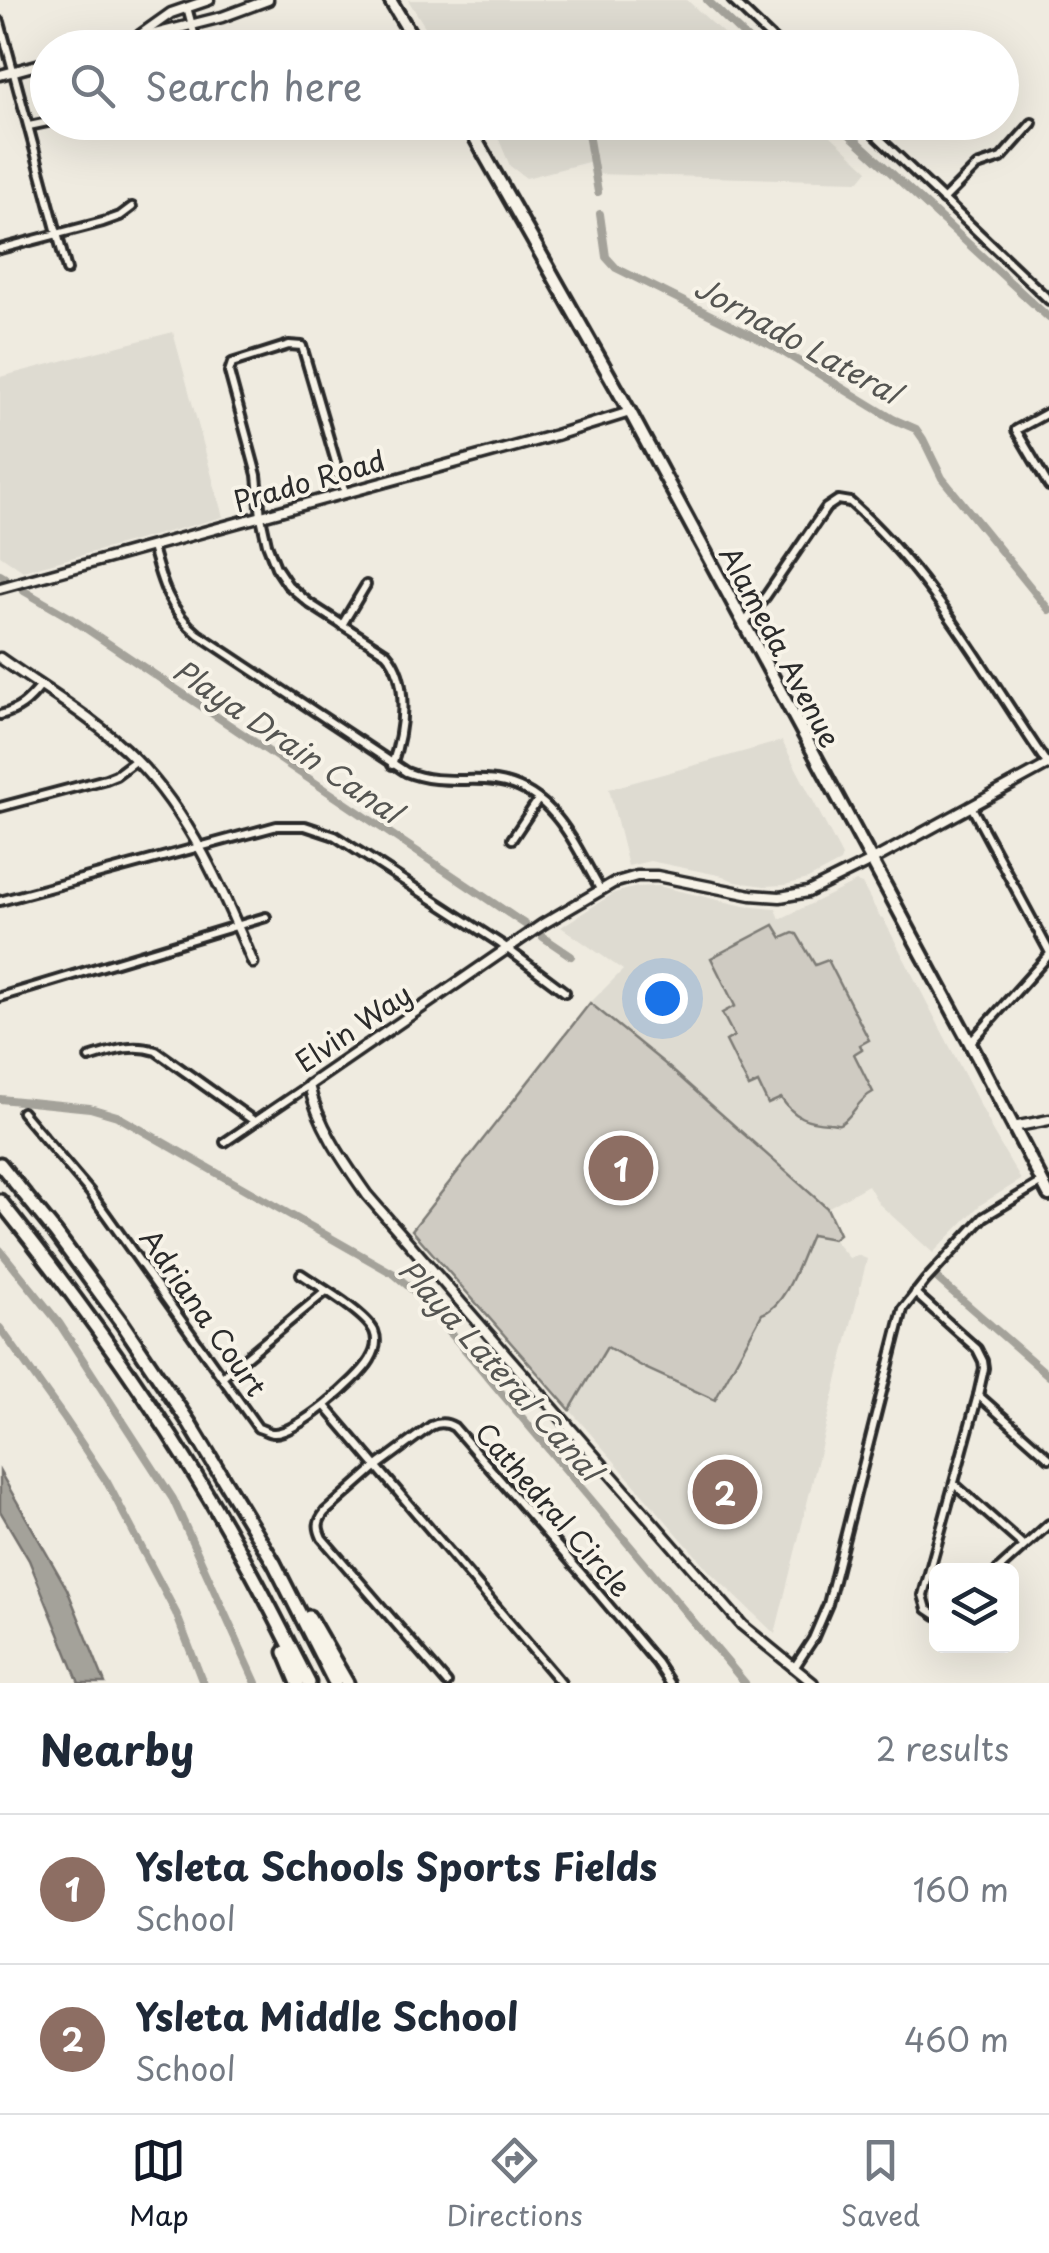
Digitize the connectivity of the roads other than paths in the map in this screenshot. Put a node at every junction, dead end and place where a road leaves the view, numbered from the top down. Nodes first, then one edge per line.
1 (210, 0) edge
2 (268, 0) edge
3 (390, 0) edge
4 (732, 0) edge
5 (187, 7) junction
6 (0, 22) edge
7 (191, 24) junction
8 (146, 30) edge
9 (167, 30) edge
10 (193, 30) edge
11 (408, 30) edge
12 (763, 30) edge
13 (30, 67) edge
14 (14, 71) junction
15 (0, 74) edge
16 (1032, 123) dead end
17 (29, 126) joint
18 (30, 130) edge
19 (1019, 138) edge
20 (33, 140) edge
21 (476, 140) edge
22 (881, 140) edge
23 (1017, 140) edge
24 (944, 200) junction
25 (132, 207) dead end
26 (58, 233) junction
27 (0, 249) edge
28 (67, 270) dead end
29 (1049, 300) edge
30 (630, 412) junction
31 (1049, 412) edge
32 (1049, 486) edge
33 (346, 493) junction
34 (261, 517) junction
35 (152, 548) junction
36 (366, 585) dead end
37 (1, 588) edge
38 (744, 623) junction
39 (342, 625) junction
40 (0, 658) edge
41 (40, 686) junction
42 (0, 715) edge
43 (136, 760) junction
44 (392, 764) junction
45 (1049, 764) edge
46 (538, 800) junction
47 (971, 806) junction
48 (0, 807) edge
49 (512, 839) dead end
50 (198, 846) junction
51 (871, 860) junction
52 (600, 889) junction
53 (0, 901) edge
54 (266, 917) dead end
55 (238, 927) junction
56 (507, 950) junction
57 (1049, 953) edge
58 (253, 963) dead end
59 (565, 992) dead end
60 (0, 997) edge
61 (970, 1042) junction
62 (89, 1058) dead end
63 (309, 1085) junction
64 (22, 1112) dead end
65 (1049, 1120) edge
66 (254, 1122) junction
67 (1013, 1128) junction
68 (225, 1142) dead end
69 (0, 1164) edge
70 (1042, 1182) junction
71 (1049, 1194) edge
72 (0, 1201) edge
73 (302, 1274) dead end
74 (326, 1292) junction
75 (915, 1292) junction
76 (222, 1377) junction
77 (978, 1395) junction
78 (325, 1406) junction
79 (1049, 1458) edge
80 (378, 1466) junction
81 (953, 1484) junction
82 (1049, 1524) edge
83 (1024, 1546) junction
84 (274, 1563) junction
85 (932, 1563) edge
86 (1006, 1563) edge
87 (248, 1566) junction
88 (929, 1573) edge
89 (929, 1611) edge
90 (794, 1668) junction
91 (298, 1683) edge
92 (309, 1683) edge
93 (335, 1683) edge
94 (347, 1683) edge
95 (446, 1683) edge
96 (561, 1683) edge
97 (670, 1683) edge
98 (812, 1683) edge

1 - 5 street
2 - 7 street
3 - 11 main road
4 - 12 street
5 - 7 street
5 - 8 street
6 - 14 street
7 - 9 street
7 - 10 street
13 - 14 street
14 - 15 street
14 - 17 street
16 - 19 street
17 - 18 street
20 - 26 street
21 - 30 main road, Alameda Avenue
22 - 24 street
23 - 24 street
24 - 29 street
25 - 26 street
26 - 27 street
26 - 28 street
30 - 33 street, Prado Road
30 - 38 main road, Alameda Avenue
31 - 32 street
33 - 34 street, Prado Road
33 - 34 street
34 - 35 street, Prado Road
34 - 39 street
35 - 37 street, Prado Road
35 - 44 street
36 - 39 street
38 - 45 street
38 - 51 main road, Alameda Avenue
39 - 44 street
40 - 41 street
41 - 42 street
41 - 43 street
43 - 48 street
43 - 50 street
44 - 46 street
45 - 47 street, Elvin Way
46 - 49 street
46 - 52 street
47 - 51 street, Elvin Way
47 - 57 street
50 - 53 street
50 - 55 street
50 - 56 street
51 - 52 street, Elvin Way
51 - 61 main road, Alameda Avenue
52 - 56 street, Elvin Way
54 - 55 street
55 - 58 street
55 - 60 street
56 - 59 street
56 - 63 street, Elvin Way
57 - 61 street
61 - 67 main road, Alameda Avenue
62 - 66 street
63 - 66 street, Elvin Way
63 - 90 street
64 - 76 street, Adriana Court
65 - 67 street
66 - 68 street, Elvin Way
67 - 70 main road, Alameda Avenue
69 - 84 highway
70 - 71 main road, Alameda Avenue
70 - 75 street
72 - 87 highway
73 - 74 street, Adriana Court
74 - 76 street
74 - 78 street, Adriana Court
75 - 77 street
75 - 90 street
76 - 78 street, Adriana Court
77 - 79 street
77 - 81 street
78 - 80 street
80 - 95 street, Cathedral Circle
80 - 96 street
80 - 97 street, Cathedral Circle
81 - 83 street
81 - 85 street
82 - 83 street
83 - 86 street
84 - 93 highway
84 - 94 highway
87 - 91 highway
87 - 92 highway
88 - 89 street
90 - 98 street

